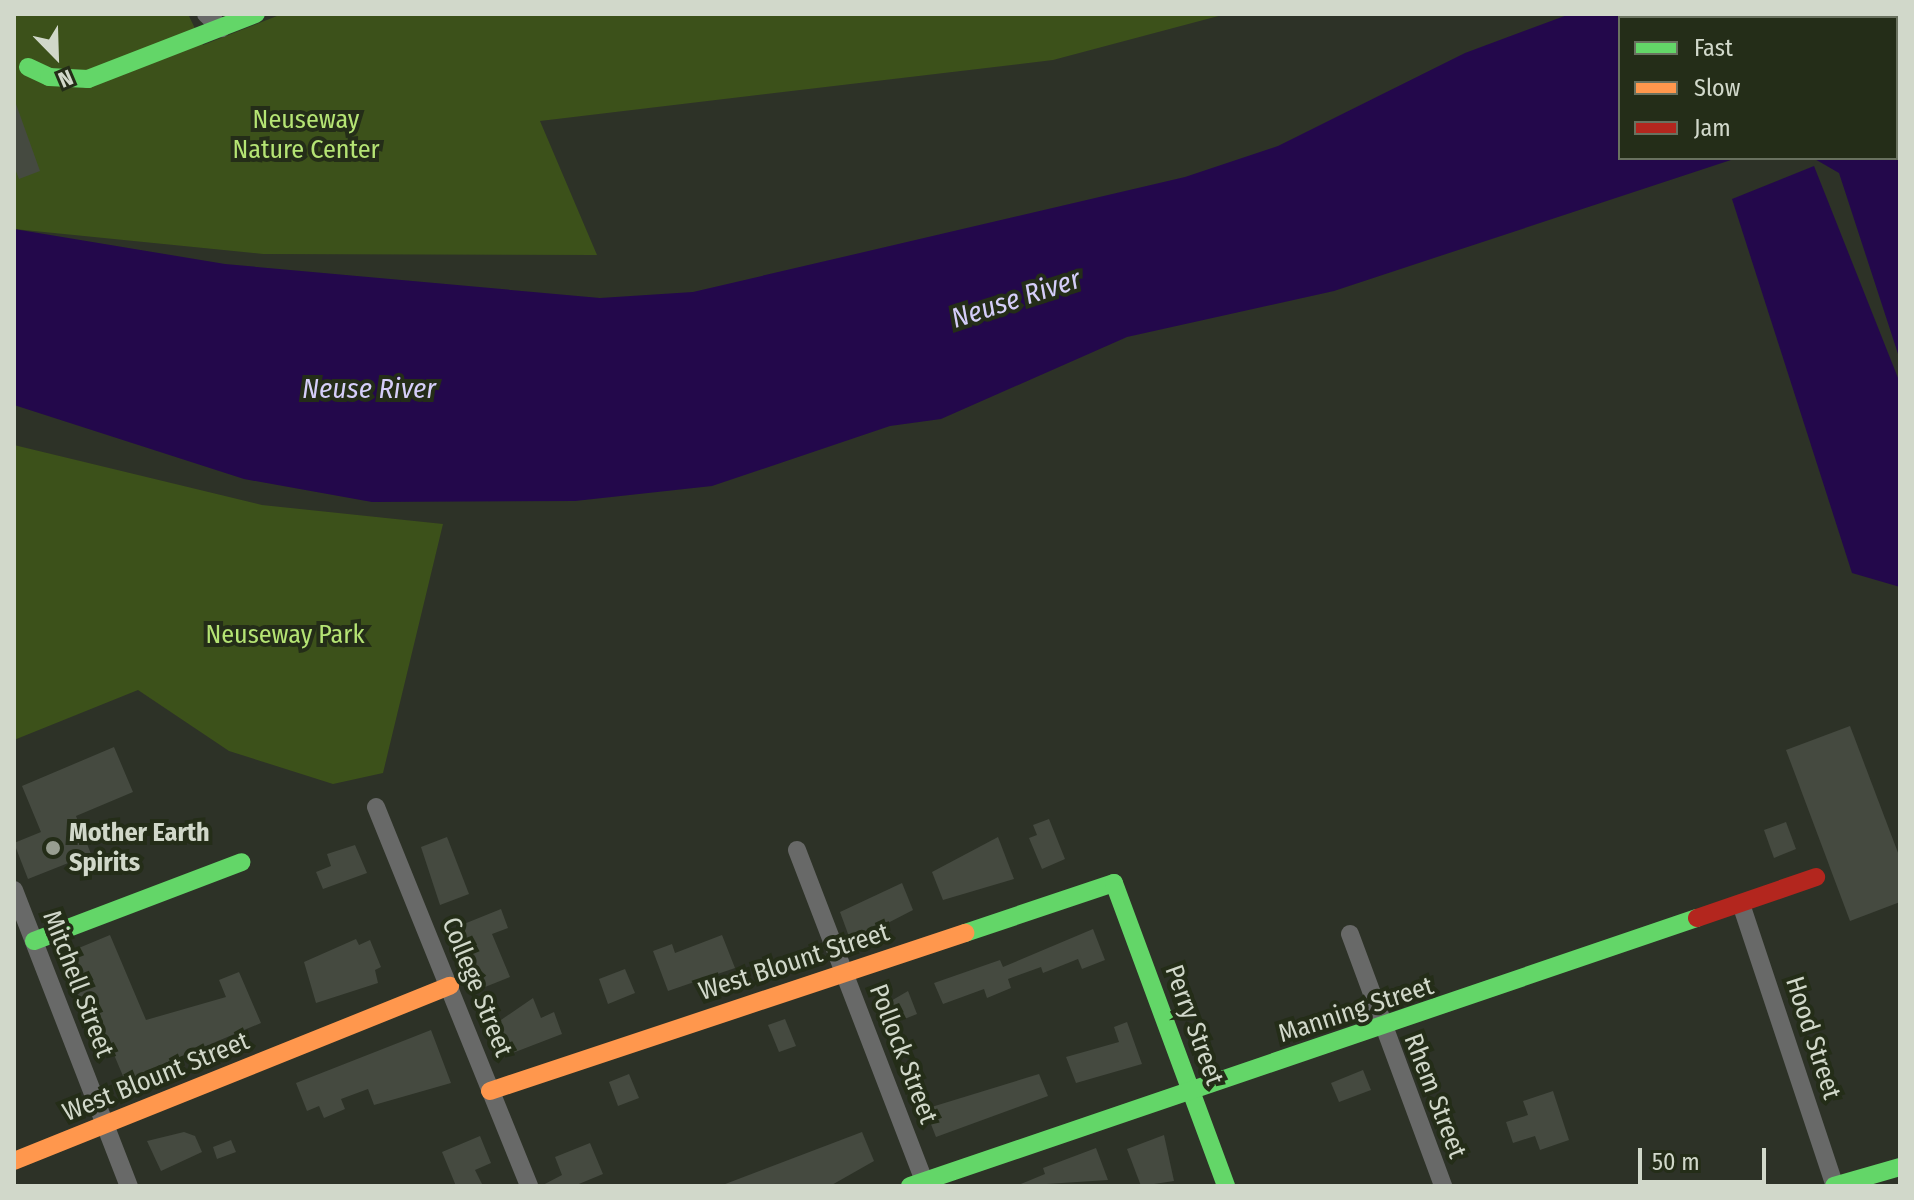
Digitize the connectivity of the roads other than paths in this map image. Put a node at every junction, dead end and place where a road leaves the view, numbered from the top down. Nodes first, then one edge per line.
1 (206, 14) edge
2 (256, 14) edge
3 (221, 28) junction
4 (28, 67) dead end
5 (376, 807) dead end
6 (797, 850) dead end
7 (242, 862) dead end
8 (1816, 877) dead end
9 (1114, 883) joint
10 (14, 890) edge
11 (1742, 907) junction
12 (1350, 934) dead end
13 (34, 941) junction
14 (843, 973) junction
15 (450, 986) junction
16 (1382, 1030) junction
17 (490, 1091) junction
18 (1191, 1092) junction
19 (104, 1126) junction
20 (14, 1161) edge
21 (1900, 1167) edge
22 (920, 1184) edge
23 (129, 1186) edge
24 (529, 1186) edge
25 (1226, 1186) edge
26 (1443, 1186) edge
27 (1834, 1186) edge

1 - 3 street
2 - 3 street
3 - 4 street
5 - 15 street, College Street
6 - 14 street, Pollock Street
7 - 13 street
8 - 11 street, Manning Street
9 - 14 street, West Blount Street
9 - 18 street, Perry Street
10 - 13 street, Mitchell Street
11 - 16 street, Manning Street
11 - 27 street, Hood Street
12 - 16 street, Rhem Street
13 - 19 street, Mitchell Street
14 - 17 street, West Blount Street
14 - 22 street, Pollock Street
15 - 17 street, College Street
15 - 19 street, West Blount Street
16 - 18 street, Manning Street
16 - 26 street, Rhem Street
17 - 24 street, College Street
18 - 22 street, Manning Street
18 - 25 street, Perry Street
19 - 20 street, West Blount Street
19 - 23 street, Mitchell Street
21 - 27 street

